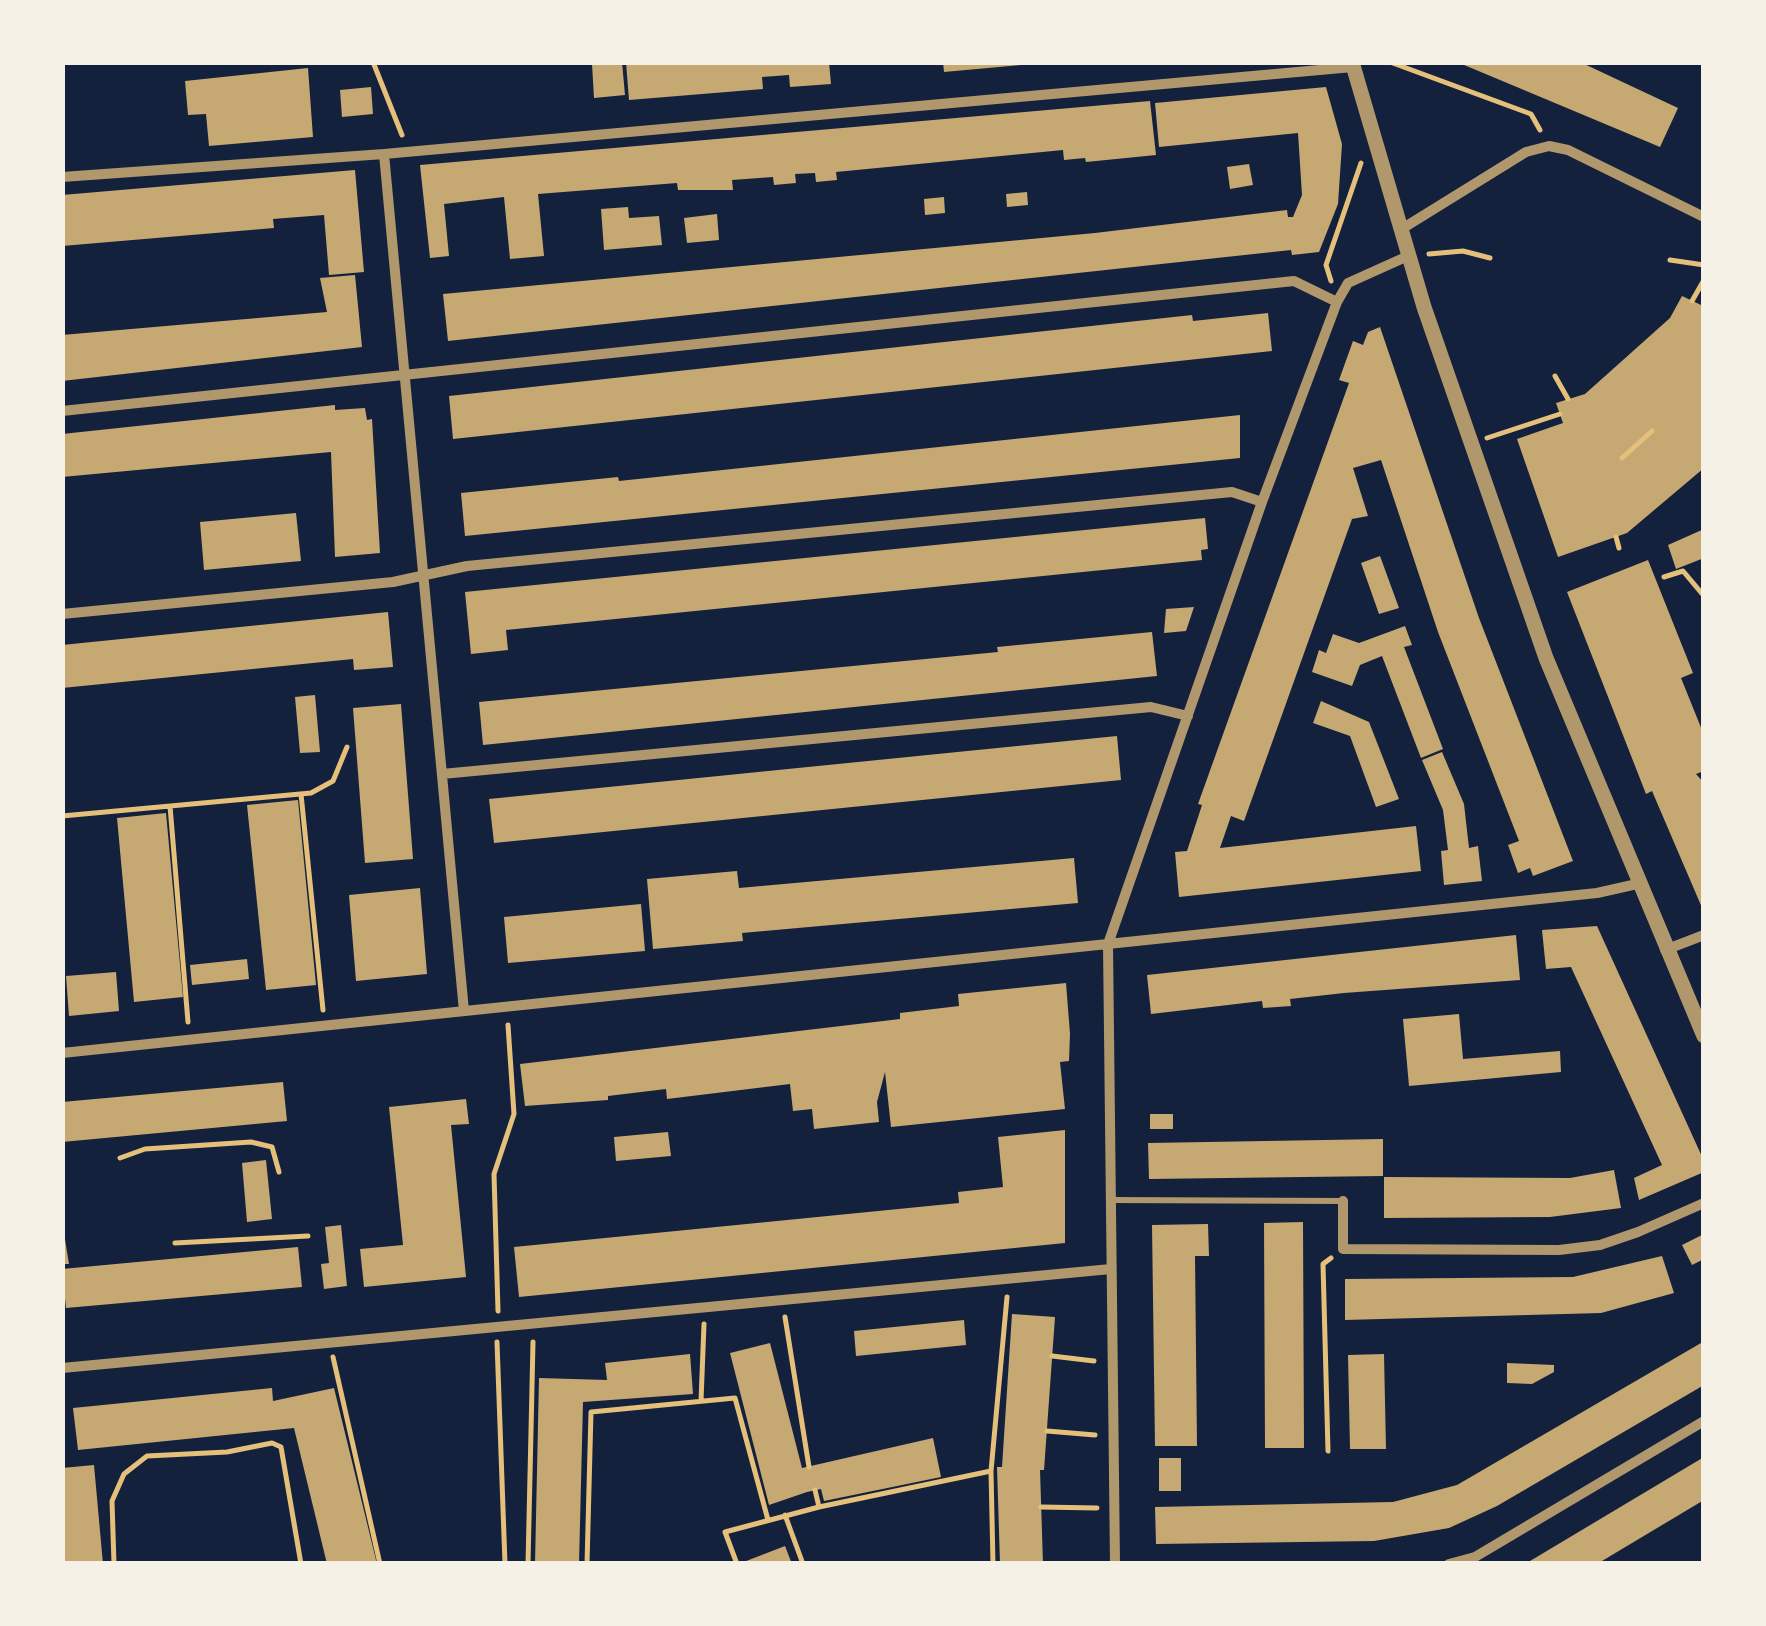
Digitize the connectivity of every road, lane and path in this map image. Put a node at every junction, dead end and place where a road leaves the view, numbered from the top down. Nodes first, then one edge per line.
1 (373, 62) edge
2 (1390, 62) edge
3 (1352, 65) edge
4 (1374, 138) junction
5 (1549, 146) junction
6 (410, 151) junction
7 (384, 154) junction
8 (62, 177) edge
9 (1704, 216) edge
10 (1400, 230) junction
11 (1408, 256) junction
12 (1490, 258) dead end
13 (1670, 260) dead end
14 (1704, 265) edge
15 (1704, 280) edge
16 (1692, 301) dead end
17 (1337, 302) junction
18 (1555, 376) dead end
19 (405, 377) junction
20 (1568, 399) dead end
21 (62, 411) edge
22 (1560, 414) dead end
23 (1652, 431) dead end
24 (1470, 443) junction
25 (1622, 458) dead end
26 (1262, 502) junction
27 (1616, 537) dead end
28 (1619, 548) dead end
29 (423, 575) junction
30 (1664, 577) dead end
31 (1704, 596) edge
32 (62, 614) edge
33 (1188, 716) junction
34 (347, 748) dead end
35 (442, 774) junction
36 (302, 794) junction
37 (170, 806) junction
38 (62, 816) edge
39 (1637, 884) junction
40 (1704, 936) edge
41 (1108, 944) junction
42 (1665, 950) junction
43 (507, 1007) junction
44 (464, 1012) junction
45 (325, 1026) junction
46 (1704, 1036) edge
47 (190, 1040) junction
48 (62, 1053) edge
49 (120, 1158) dead end
50 (279, 1172) dead end
51 (1108, 1200) junction
52 (1343, 1201) joint
53 (1704, 1203) edge
54 (308, 1236) dead end
55 (175, 1243) dead end
56 (1343, 1249) junction
57 (1111, 1268) junction
58 (1009, 1278) junction
59 (782, 1300) junction
60 (704, 1308) junction
61 (534, 1324) junction
62 (496, 1328) junction
63 (331, 1346) junction
64 (1052, 1356) dead end
65 (1112, 1363) junction
66 (62, 1368) edge
67 (701, 1402) junction
68 (1704, 1421) edge
69 (1047, 1432) dead end
70 (1113, 1436) junction
71 (1328, 1452) dead end
72 (810, 1467) dead end
73 (990, 1470) junction
74 (815, 1490) dead end
75 (819, 1506) junction
76 (1041, 1507) dead end
77 (1114, 1509) junction
78 (785, 1515) junction
79 (768, 1520) junction
80 (114, 1564) edge
81 (301, 1564) edge
82 (380, 1564) edge
83 (504, 1564) edge
84 (528, 1564) edge
85 (587, 1564) edge
86 (736, 1564) edge
87 (803, 1564) edge
88 (993, 1564) edge
89 (1115, 1564) edge
90 (1449, 1564) edge

1 - 6 path
2 - 5 path
3 - 4 street
3 - 6 street
4 - 10 street
4 - 17 path
5 - 9 street
5 - 10 street
6 - 7 street
7 - 8 street
7 - 19 street
10 - 11 street
11 - 12 path
11 - 17 street
11 - 24 street
13 - 14 path
15 - 16 path
17 - 19 street
17 - 26 street
18 - 20 path
19 - 21 street
19 - 29 street
22 - 24 path
23 - 25 path
24 - 39 street
26 - 29 street
26 - 33 street
27 - 28 path
29 - 32 street
29 - 35 street
30 - 31 path
33 - 35 street
33 - 41 street
34 - 36 path
35 - 44 street
36 - 37 path
36 - 45 path
37 - 38 path
37 - 47 path
39 - 41 street
39 - 42 street
40 - 42 street
41 - 43 street
41 - 51 street
42 - 46 street
43 - 44 street
43 - 62 path
44 - 45 street
45 - 47 street
47 - 48 street
49 - 50 path
51 - 52 lane
51 - 57 street
52 - 56 street
53 - 56 street
54 - 55 path
56 - 71 path
57 - 58 street
57 - 65 street
58 - 59 street
58 - 73 path
59 - 60 street
59 - 72 path
60 - 61 street
60 - 67 path
61 - 62 street
61 - 84 path
62 - 63 street
62 - 83 path
63 - 66 street
63 - 82 path
64 - 65 path
65 - 70 street
67 - 79 path
67 - 85 path
68 - 90 street
69 - 70 path
70 - 77 street
73 - 75 path
73 - 88 path
74 - 75 path
75 - 78 path
76 - 77 path
77 - 89 street
78 - 79 path
78 - 87 path
79 - 86 path
80 - 81 path

